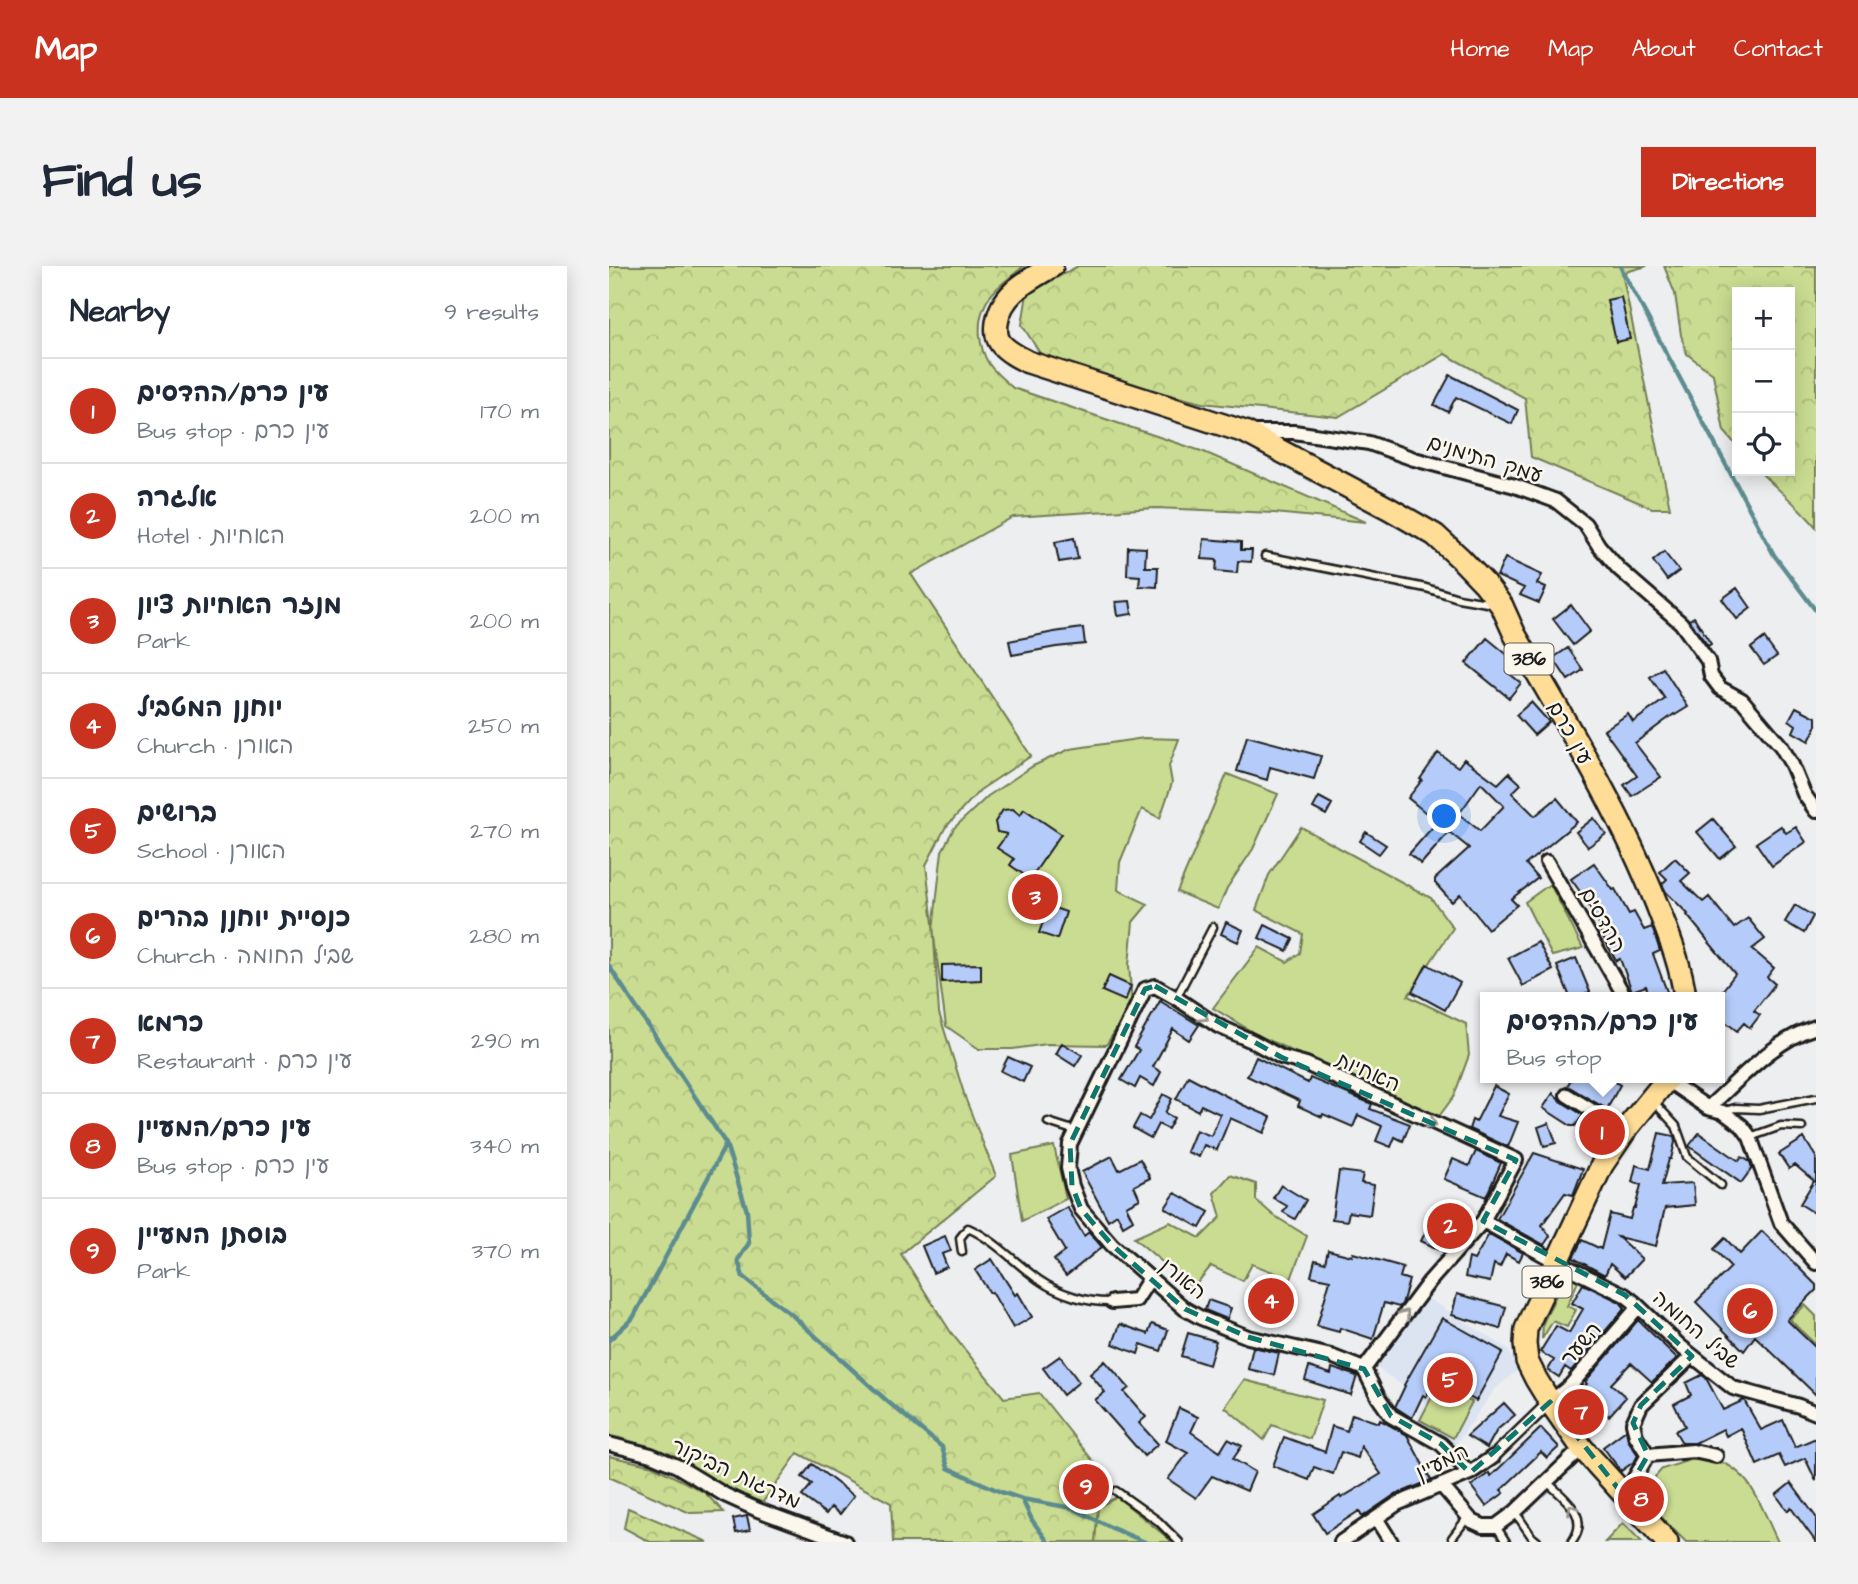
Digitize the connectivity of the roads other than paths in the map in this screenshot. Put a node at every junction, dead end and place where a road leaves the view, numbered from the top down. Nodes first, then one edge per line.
1 (1052, 266) edge
2 (1245, 432) junction
3 (1265, 556) dead end
4 (1502, 606) junction
5 (1816, 811) edge
6 (1547, 862) dead end
7 (1213, 927) dead end
8 (1145, 989) joint
9 (1622, 992) edge
10 (1684, 992) edge
11 (1176, 998) junction
12 (1816, 1027) edge
13 (1664, 1083) edge
14 (1673, 1083) edge
15 (1567, 1095) dead end
16 (1816, 1098) edge
17 (1651, 1099) junction
18 (1708, 1108) junction
19 (1723, 1112) junction
20 (1048, 1122) dead end
21 (1802, 1127) dead end
22 (1076, 1131) junction
23 (1625, 1131) junction
24 (1750, 1137) junction
25 (1721, 1185) dead end
26 (1483, 1220) junction
27 (962, 1252) dead end
28 (1557, 1262) junction
29 (1816, 1263) edge
30 (1150, 1278) junction
31 (1112, 1302) joint
32 (1638, 1307) junction
33 (1692, 1356) junction
34 (1364, 1369) junction
35 (1549, 1402) junction
36 (1816, 1413) edge
37 (609, 1444) edge
38 (1582, 1448) junction
39 (1649, 1455) junction
40 (1716, 1456) dead end
41 (1493, 1457) joint
42 (1470, 1474) junction
43 (1547, 1482) junction
44 (1441, 1485) junction
45 (1116, 1491) dead end
46 (1624, 1496) junction
47 (1515, 1512) junction
48 (1468, 1517) junction
49 (1376, 1518) junction
50 (1496, 1526) junction
51 (1452, 1538) dead end
52 (845, 1542) edge
53 (1179, 1542) edge
54 (1341, 1542) edge
55 (1391, 1542) edge
56 (1506, 1542) edge
57 (1538, 1542) edge
58 (1572, 1542) edge
59 (1667, 1542) edge

1 - 2 main road, 386
2 - 4 main road, עין כרם / 386
2 - 5 street, עמק התימנים
3 - 4 lane
4 - 10 main road, עין כרם / 386
6 - 9 street, ההדסים
7 - 11 lane
8 - 11 street, האחיות
8 - 22 street, האורן
11 -> 26 street, האחיות
12 - 18 street
13 - 17 main road, 386
14 - 18 street
15 - 23 street
16 - 19 lane
17 - 23 main road, 386
17 - 25 lane
18 - 19 street
19 - 24 street
20 - 22 lane
21 - 24 lane
22 - 30 street, האורן
23 - 28 main road, 386
24 - 29 street
26 - 28 street
34 -> 26 street, האחיות
27 - 31 lane
28 - 32 street, שביל החומה
28 - 35 main road, 386
30 - 31 street
30 - 34 street, האורן
32 - 33 street, שביל החומה
32 - 35 street, השער
33 - 36 street, שביל החומה
33 - 39 street
34 - 42 street
35 - 38 main road, 386
35 - 41 street, המעיין
37 - 52 street, מדרגות הביקור
38 - 43 street
38 - 46 main road, 386
39 - 40 street
39 - 46 street
41 - 42 street, המעיין
42 - 44 street, המעיין
43 - 47 street
58 -> 43 lane
44 - 48 street
44 - 49 street, המעיין
45 - 53 lane
46 - 59 main road, 386
47 - 50 street
47 - 57 lane
48 - 50 street
48 - 51 lane
49 - 54 street, המעיין
49 - 55 street
50 - 56 lane

